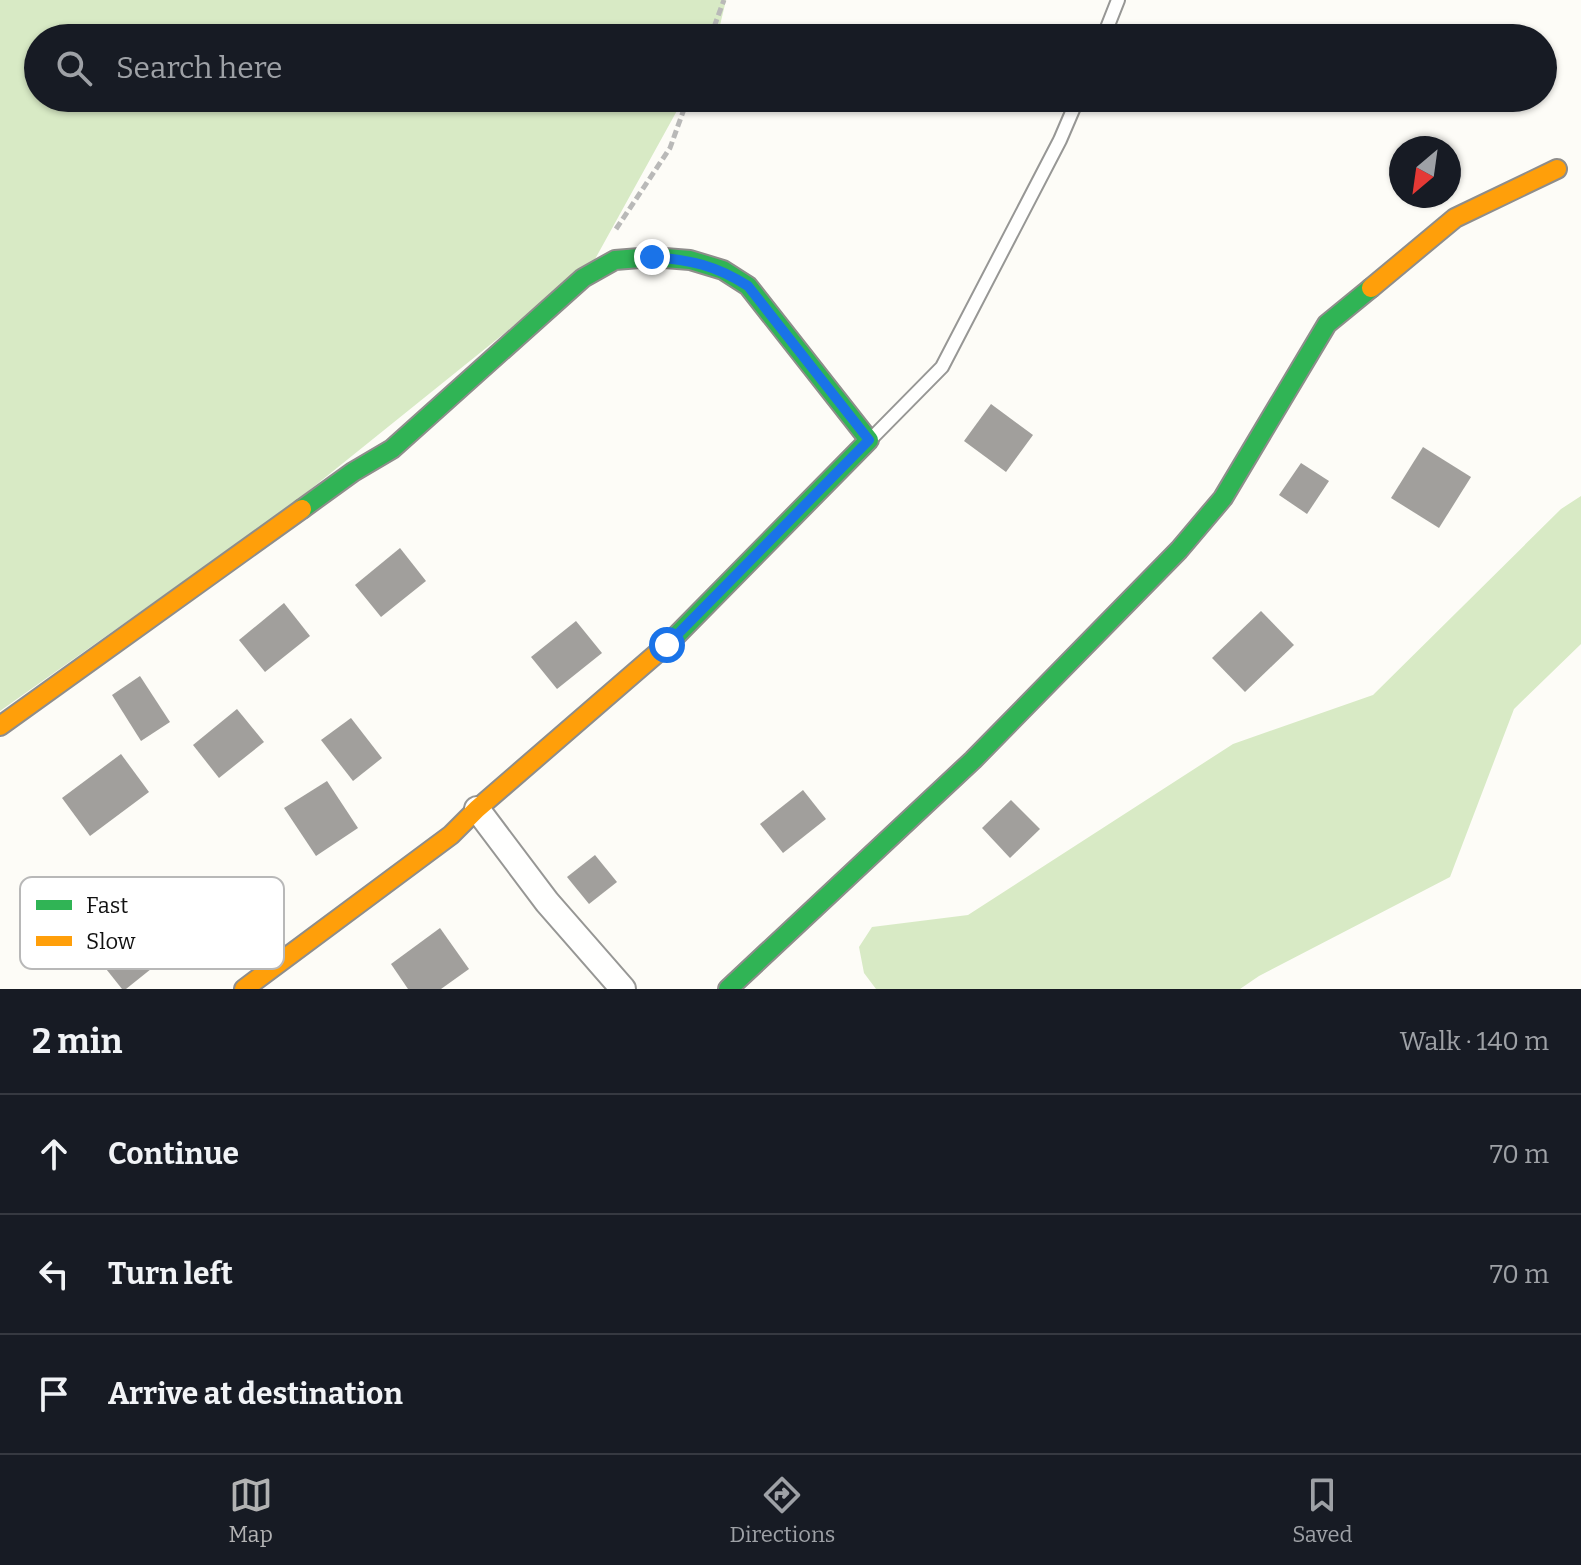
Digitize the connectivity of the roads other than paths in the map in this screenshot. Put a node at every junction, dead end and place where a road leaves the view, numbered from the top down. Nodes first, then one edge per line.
1 (1118, 0) edge
2 (1109, 24) edge
3 (1072, 112) edge
4 (1557, 169) dead end
5 (869, 440) junction
6 (0, 726) edge
7 (477, 809) junction
8 (284, 959) edge
9 (271, 969) edge
10 (244, 989) edge
11 (623, 989) edge
12 (728, 989) edge

1 - 2 lane
3 - 5 lane
4 - 12 street
5 - 6 street
5 - 7 street
7 - 8 street
7 - 11 street
9 - 10 street

